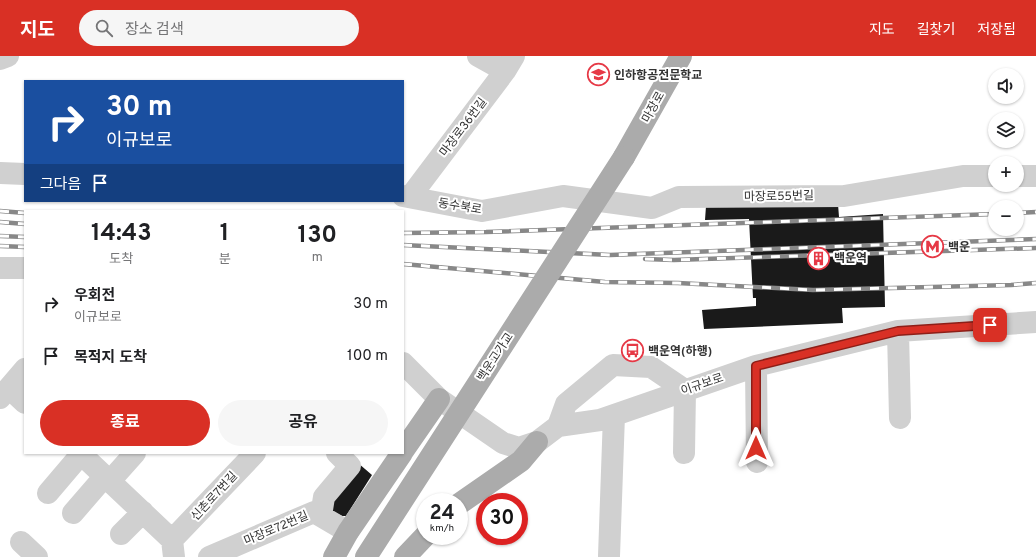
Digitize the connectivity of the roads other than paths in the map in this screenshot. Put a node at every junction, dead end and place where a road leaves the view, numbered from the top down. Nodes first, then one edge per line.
1 (8, 56) edge
2 (478, 56) edge
3 (681, 56) edge
4 (0, 59) edge
5 (510, 64) edge
6 (624, 157) joint
7 (0, 173) edge
8 (24, 174) edge
9 (988, 176) edge
10 (1024, 176) edge
11 (1036, 176) edge
12 (406, 196) edge
13 (563, 196) joint
14 (0, 268) edge
15 (24, 268) edge
16 (1036, 322) edge
17 (898, 331) junction
18 (404, 363) edge
19 (756, 366) junction
20 (24, 370) edge
21 (684, 390) junction
22 (4, 393) edge
23 (438, 399) junction
24 (24, 403) edge
25 (614, 415) junction
26 (900, 418) dead end
27 (558, 426) junction
28 (537, 442) junction
29 (404, 449) edge
30 (684, 453) dead end
31 (80, 454) edge
32 (82, 454) edge
33 (134, 454) edge
34 (254, 454) edge
35 (338, 454) edge
36 (401, 454) edge
37 (756, 462) dead end
38 (108, 478) junction
39 (48, 493) dead end
40 (468, 498) edge
41 (143, 512) junction
42 (73, 513) dead end
43 (320, 516) junction
44 (348, 532) junction
45 (121, 534) dead end
46 (21, 542) dead end
47 (416, 545) edge
48 (173, 548) edge
49 (609, 556) dead end
50 (37, 557) edge
51 (209, 557) edge
52 (334, 557) edge
53 (366, 557) edge
54 (405, 557) edge

1 - 4 street
2 - 5 street
3 - 6 main road, 마장로
5 - 12 street, 마장로36번길
6 - 53 main road, 백운고가교, bridge
7 - 8 street
9 - 13 street, 마장로55번길
10 - 11 street
12 - 13 street, 동수북로
14 - 15 street
16 - 17 street, 이규보로
17 - 19 street, 이규보로
17 - 26 street
18 - 23 street, 이규보로
19 - 21 street, 이규보로
19 - 37 street
20 - 22 street
21 - 25 street, 이규보로
21 - 27 street
21 - 30 street
22 - 24 street
23 - 28 street, 이규보로
23 - 29 main road
25 - 27 street, 이규보로
25 - 49 street
27 - 28 street, 이규보로
28 - 40 main road
31 - 39 street
32 - 38 street
33 - 38 street
34 - 48 street, 신촌로7번길
35 - 43 street, 마장로72번길
36 - 44 main road
38 - 41 street
38 - 42 street
41 - 45 street
41 - 48 street
43 - 44 street, 마장로72번길
43 - 51 street, 마장로72번길
44 - 52 main road
46 - 50 street
47 - 54 main road

